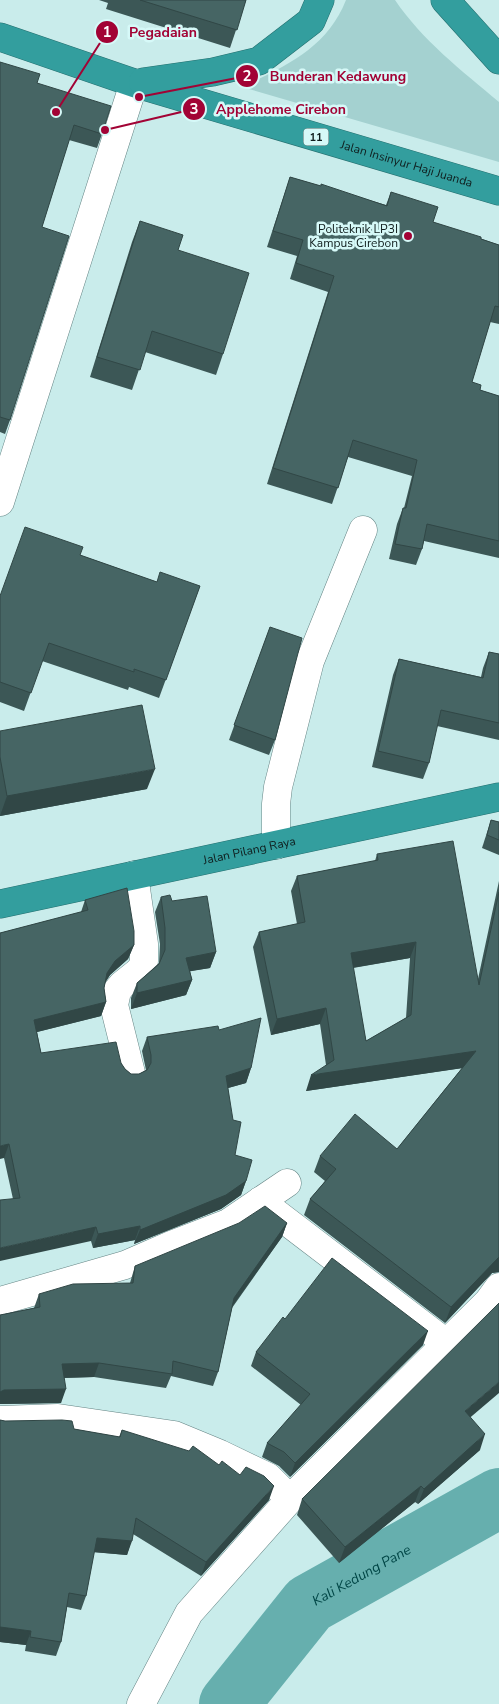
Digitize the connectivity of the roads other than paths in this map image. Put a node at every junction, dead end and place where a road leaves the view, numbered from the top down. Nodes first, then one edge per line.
1 (320, 0) edge
2 (445, 0) edge
3 (0, 37) edge
4 (499, 60) edge
5 (134, 84) junction
6 (499, 191) edge
7 (9, 441) edge
8 (0, 502) edge
9 (363, 530) dead end
10 (499, 797) edge
11 (276, 845) junction
12 (134, 875) junction
13 (0, 904) edge
14 (130, 1073) edge
15 (286, 1183) dead end
16 (260, 1201) junction
17 (499, 1287) edge
18 (0, 1301) edge
19 (446, 1343) junction
20 (0, 1420) edge
21 (290, 1499) junction
22 (141, 1704) edge

1 - 5 highway
2 - 4 highway
3 - 5 highway, Jalan Insinyur Haji Juanda / 11
5 - 6 highway, Jalan Insinyur Haji Juanda / 11
5 - 7 street
7 - 8 street
9 - 11 street
10 - 11 highway, Jalan Pilang Raya
11 - 12 highway, Jalan Pilang Raya
12 - 13 highway, Jalan Pilang Raya
12 - 14 street
15 - 16 street
16 - 18 street
16 - 19 street
17 - 19 street
19 - 21 street
20 - 21 street
21 - 22 street

